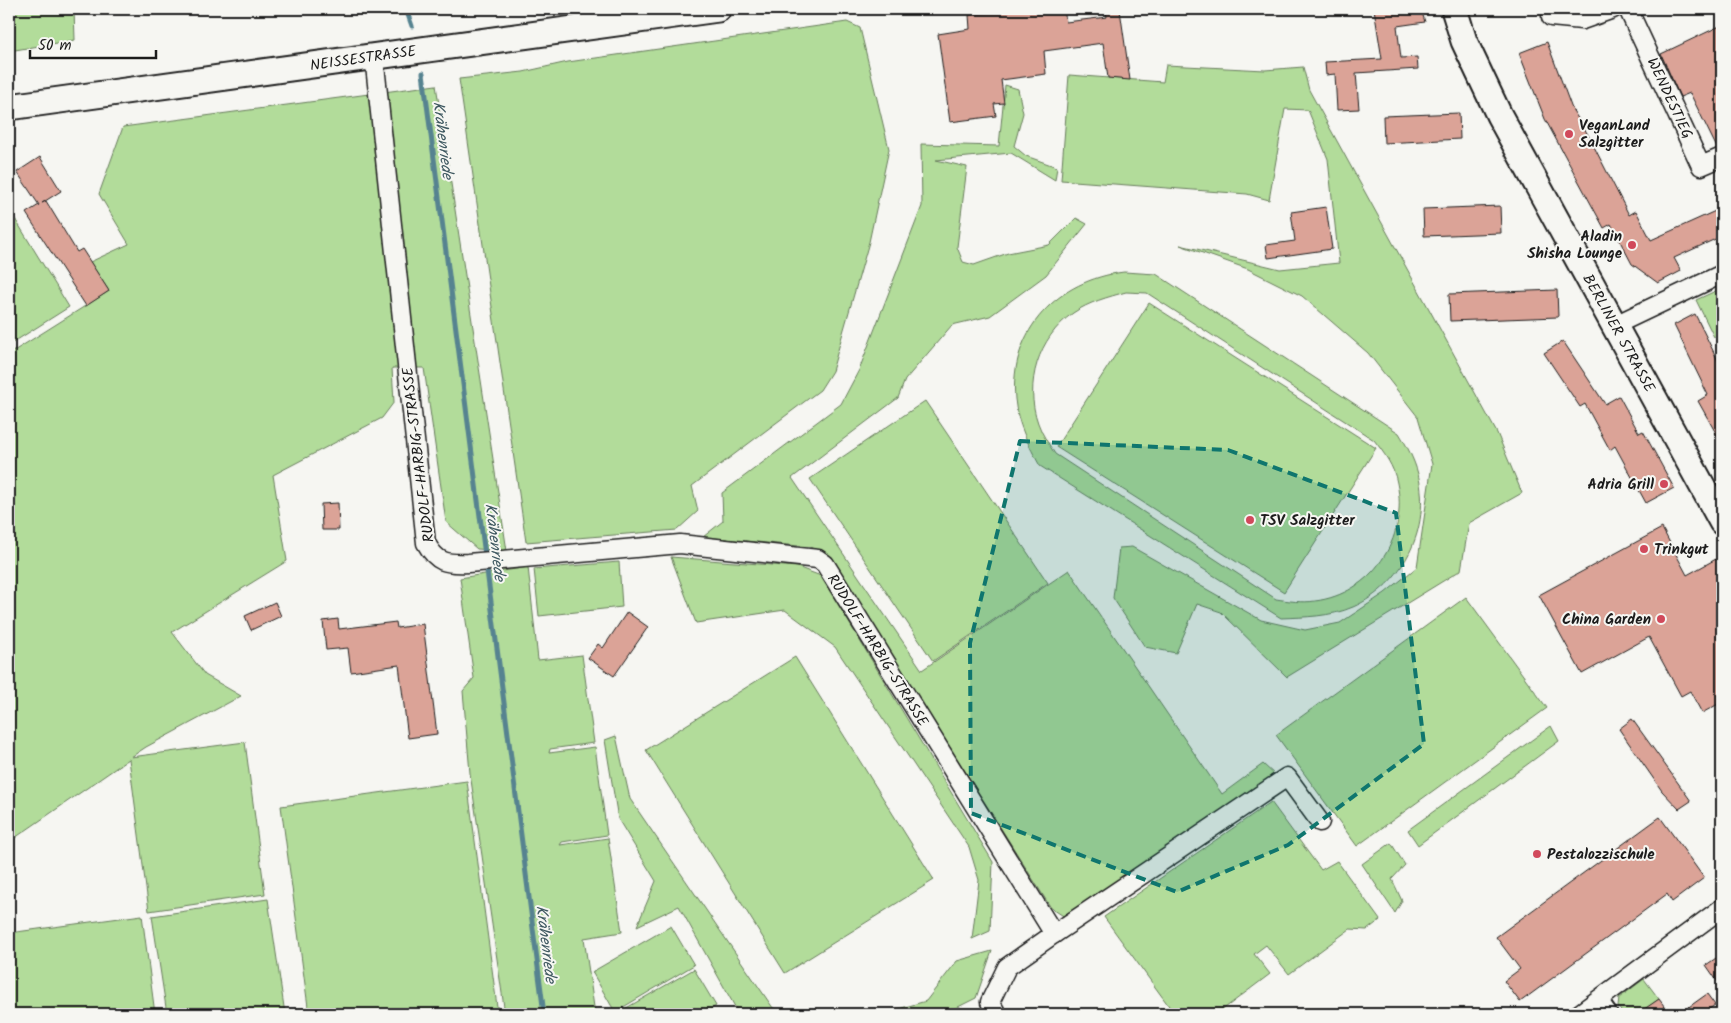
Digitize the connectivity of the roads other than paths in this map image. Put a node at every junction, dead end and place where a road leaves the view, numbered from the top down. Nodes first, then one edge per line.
1 (718, 9) edge
2 (1454, 9) edge
3 (1613, 9) edge
4 (1628, 9) edge
5 (1550, 17) dead end
6 (374, 56) junction
7 (9, 107) edge
8 (1722, 157) edge
9 (1722, 274) edge
10 (1615, 325) junction
11 (1722, 522) edge
12 (1320, 822) dead end
13 (1722, 908) edge
14 (1054, 934) junction
15 (1603, 1007) edge
16 (997, 1014) edge
17 (1579, 1014) edge

1 - 6 street, NEISSESTRASSE
2 - 10 street, BERLINER STRASSE
3 - 5 street
4 - 8 street, WENDESTIEG
6 - 7 street, NEISSESTRASSE
6 - 14 street, RUDOLF-HARBIG-STRASSE
9 - 10 street
10 - 11 street, BERLINER STRASSE
12 - 14 street
13 - 15 street
14 - 16 street
15 - 17 street

